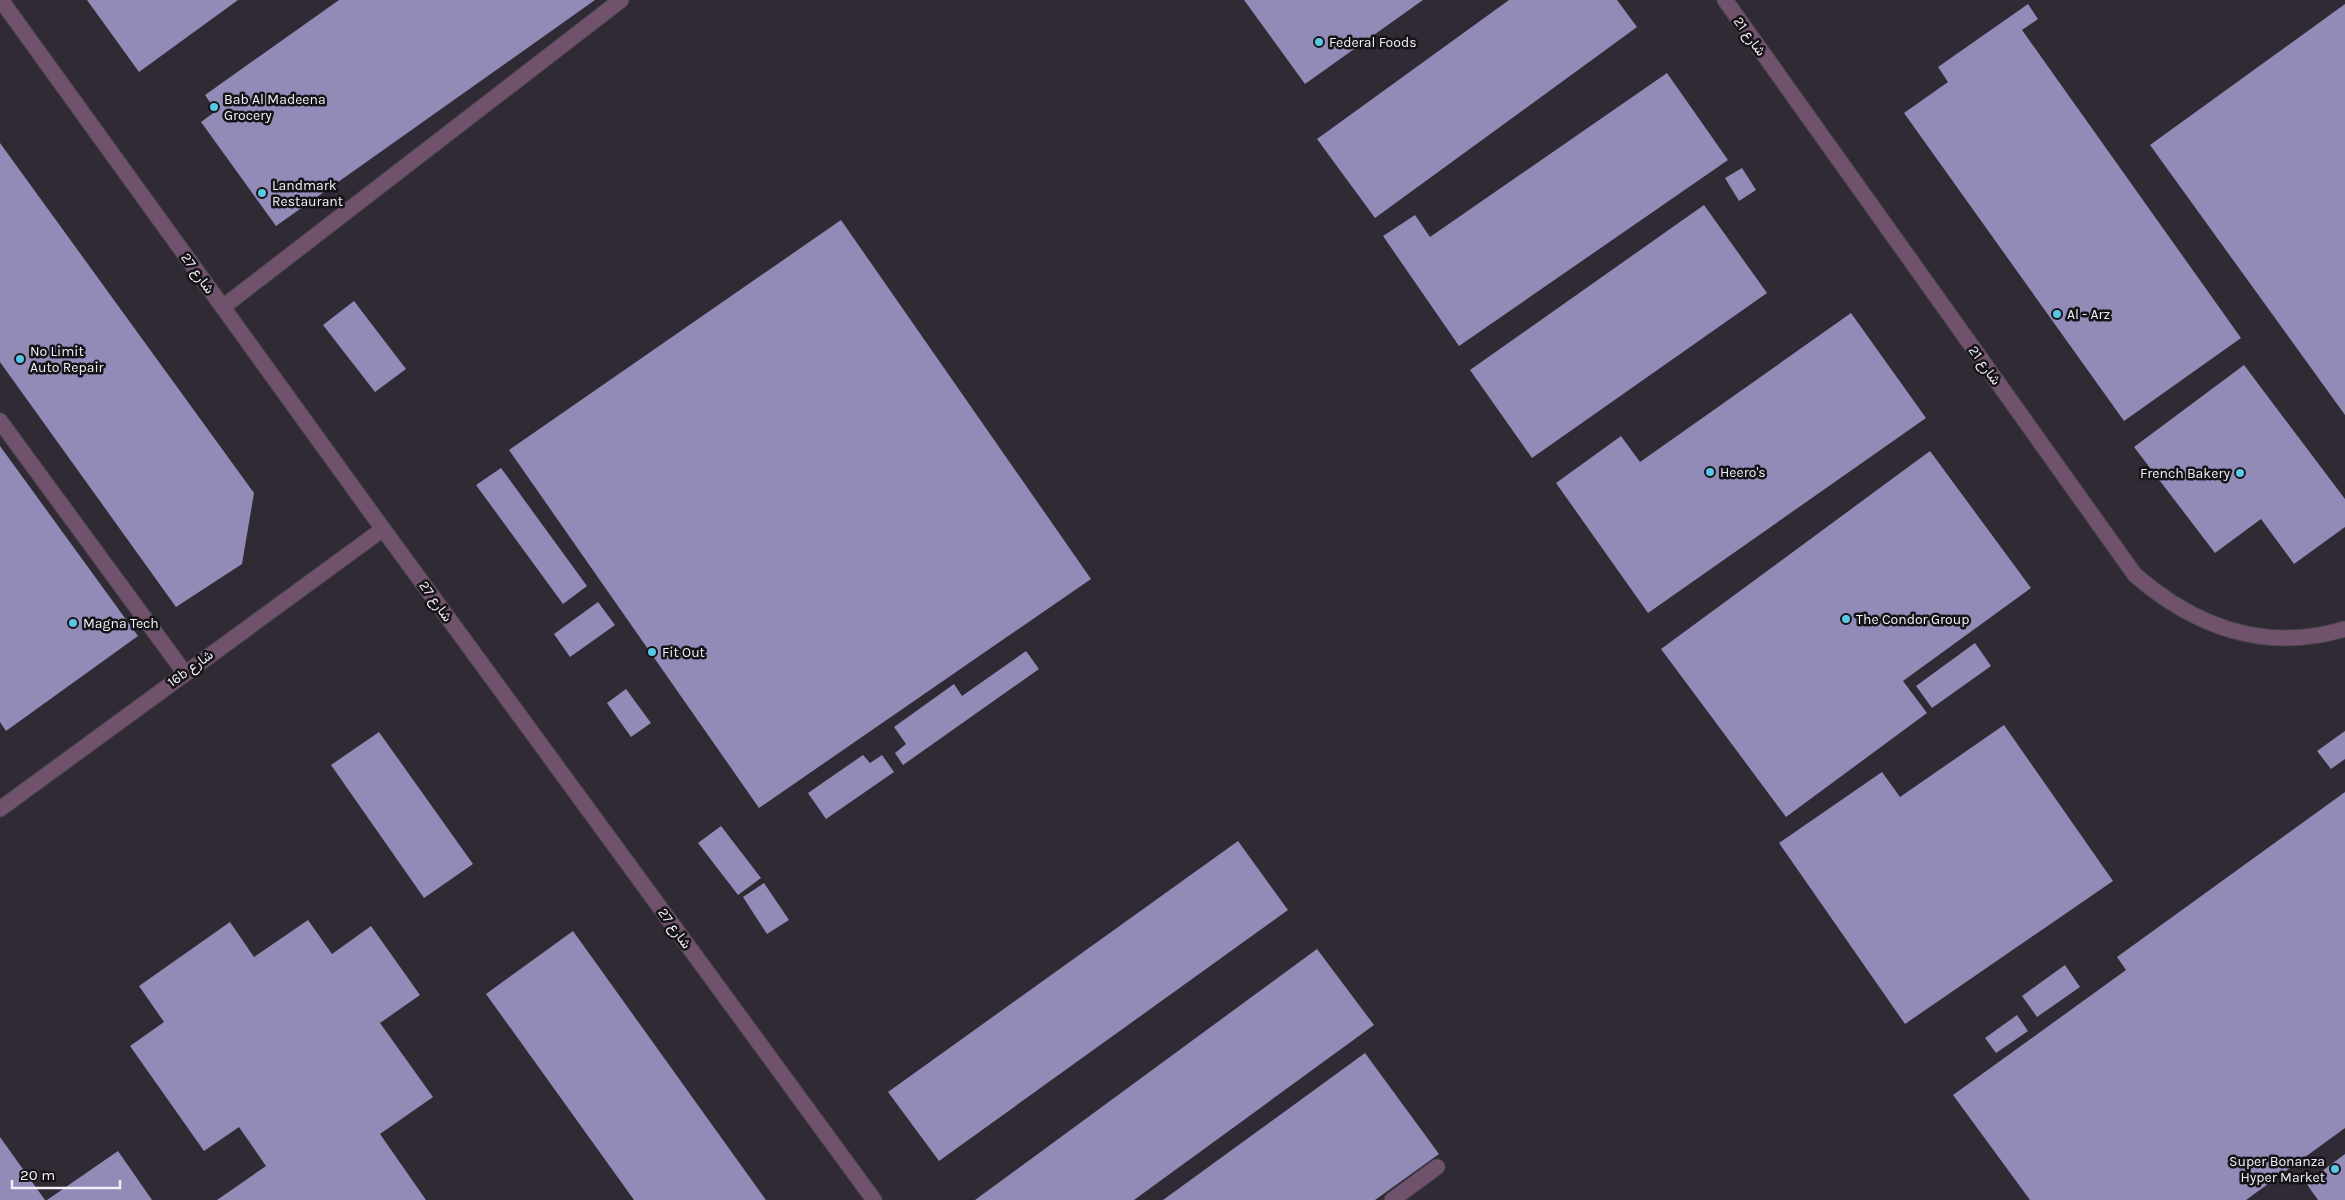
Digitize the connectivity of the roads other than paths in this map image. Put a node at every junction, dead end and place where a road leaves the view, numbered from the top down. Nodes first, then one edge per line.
1 (1, 0) edge
2 (621, 0) edge
3 (1725, 0) edge
4 (223, 307) junction
5 (0, 420) edge
6 (382, 529) junction
7 (2345, 629) edge
8 (184, 672) junction
9 (1, 806) edge
10 (1437, 1167) dead end
11 (874, 1200) edge
12 (1392, 1200) edge

1 - 4 lane, شارع 27
2 - 4 lane
3 - 7 lane, شارع 21
4 - 6 lane, شارع 27
5 - 8 lane
6 - 8 lane, 16b شارع
6 - 11 lane, شارع 27
8 - 9 lane, 16b شارع
10 - 12 lane

